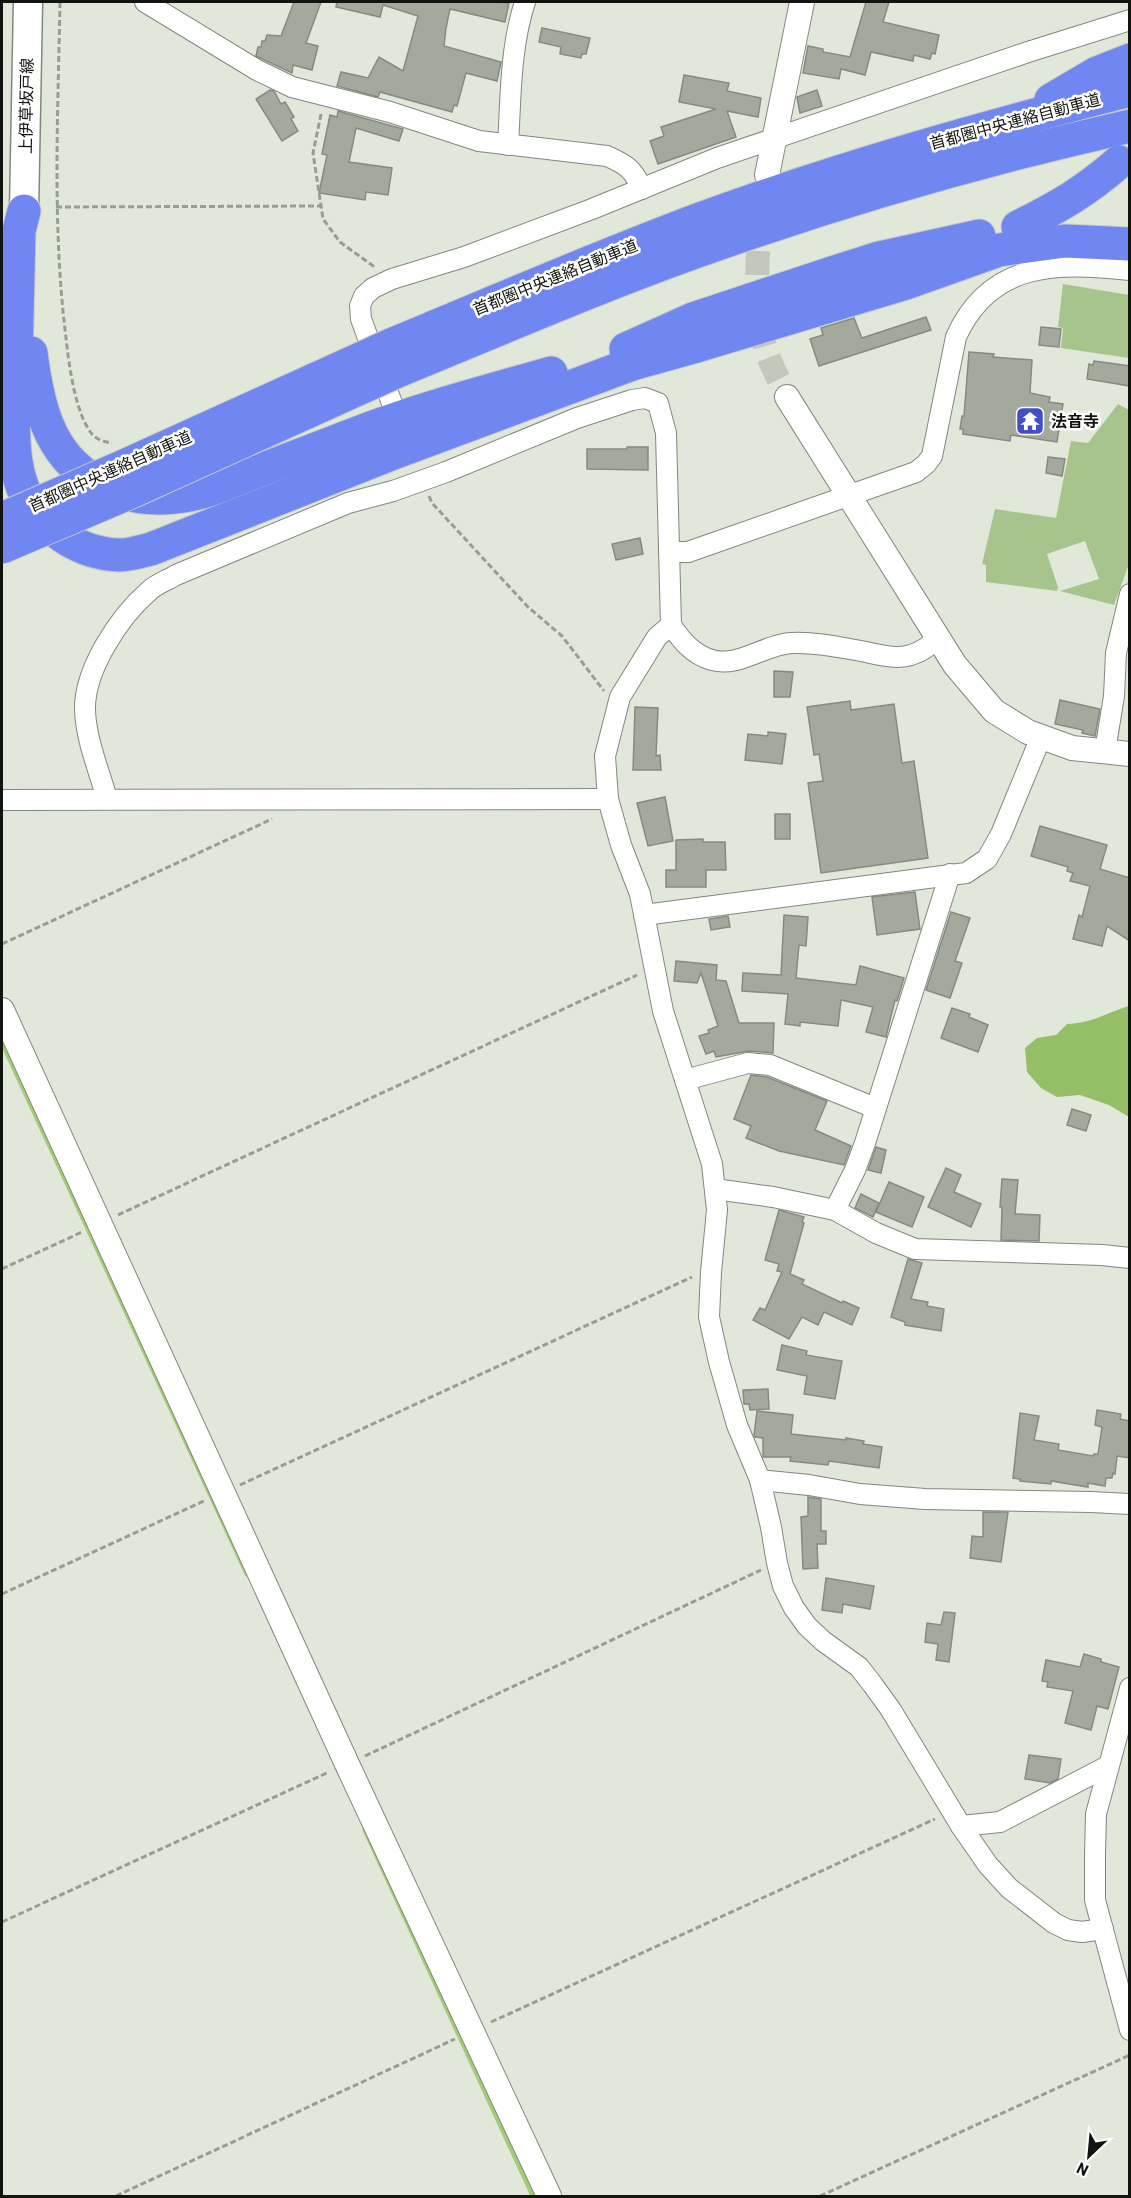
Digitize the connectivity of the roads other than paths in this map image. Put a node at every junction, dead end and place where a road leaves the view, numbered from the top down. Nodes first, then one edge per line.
1 (28, 2) edge
2 (145, 2) edge
3 (525, 2) edge
4 (802, 2) edge
5 (1130, 20) edge
6 (1130, 60) edge
7 (1130, 90) edge
8 (1018, 119) junction
9 (1130, 126) edge
10 (774, 138) junction
11 (508, 145) junction
12 (1119, 162) dead end
13 (767, 175) dead end
14 (642, 189) junction
15 (24, 211) junction
16 (1018, 227) junction
17 (1130, 228) edge
18 (1130, 244) edge
19 (1130, 270) edge
20 (396, 358) junction
21 (787, 397) tunnel mouth
22 (393, 406) dead end
23 (849, 496) junction
24 (2, 519) edge
25 (2, 547) edge
26 (670, 552) junction
27 (1130, 594) edge
28 (671, 625) junction
29 (938, 638) junction
30 (1041, 737) junction
31 (1104, 751) junction
32 (1130, 754) edge
33 (107, 799) junction
34 (2, 800) edge
35 (608, 800) junction
36 (950, 874) junction
37 (644, 915) junction
38 (2, 1010) edge
39 (685, 1080) junction
40 (875, 1108) junction
41 (715, 1189) junction
42 (835, 1210) junction
43 (1130, 1258) edge
44 (760, 1480) junction
45 (1130, 1504) edge
46 (1130, 1688) edge
47 (1108, 1766) junction
48 (957, 1819) junction
49 (1103, 1929) junction
50 (1130, 2030) edge
51 (549, 2196) edge

1 - 15 main road, 上伊草坂戸線
2 - 11 street
3 - 11 street
4 - 10 street
5 - 10 street
6 - 8 highway
7 - 8 highway, 首都圏中央連絡自動車道
8 - 20 highway, 首都圏中央連絡自動車道
9 - 20 highway, 首都圏中央連絡自動車道
10 - 13 street
10 - 14 street
11 - 14 street
12 - 16 highway
14 - 22 street
15 - 16 highway
15 - 18 highway
16 - 17 highway
19 - 23 street
20 - 24 highway, 首都圏中央連絡自動車道, bridge
20 - 25 highway, 首都圏中央連絡自動車道, bridge
21 - 23 street
23 - 26 street
23 - 29 street
26 - 28 street
26 - 33 street
27 - 31 street
28 - 29 street
28 - 35 street
29 - 30 street
30 - 31 street
30 - 36 street
31 - 32 street
33 - 34 street
33 - 35 street
35 - 37 street
36 - 37 street
36 - 40 street
37 - 39 street
38 - 51 street
39 - 40 street
39 - 41 street
40 - 42 street
41 - 42 street
41 - 44 street
42 - 43 street
44 - 45 street
44 - 48 street
46 - 47 street
47 - 48 street
47 - 49 street
48 - 49 street
49 - 50 street

